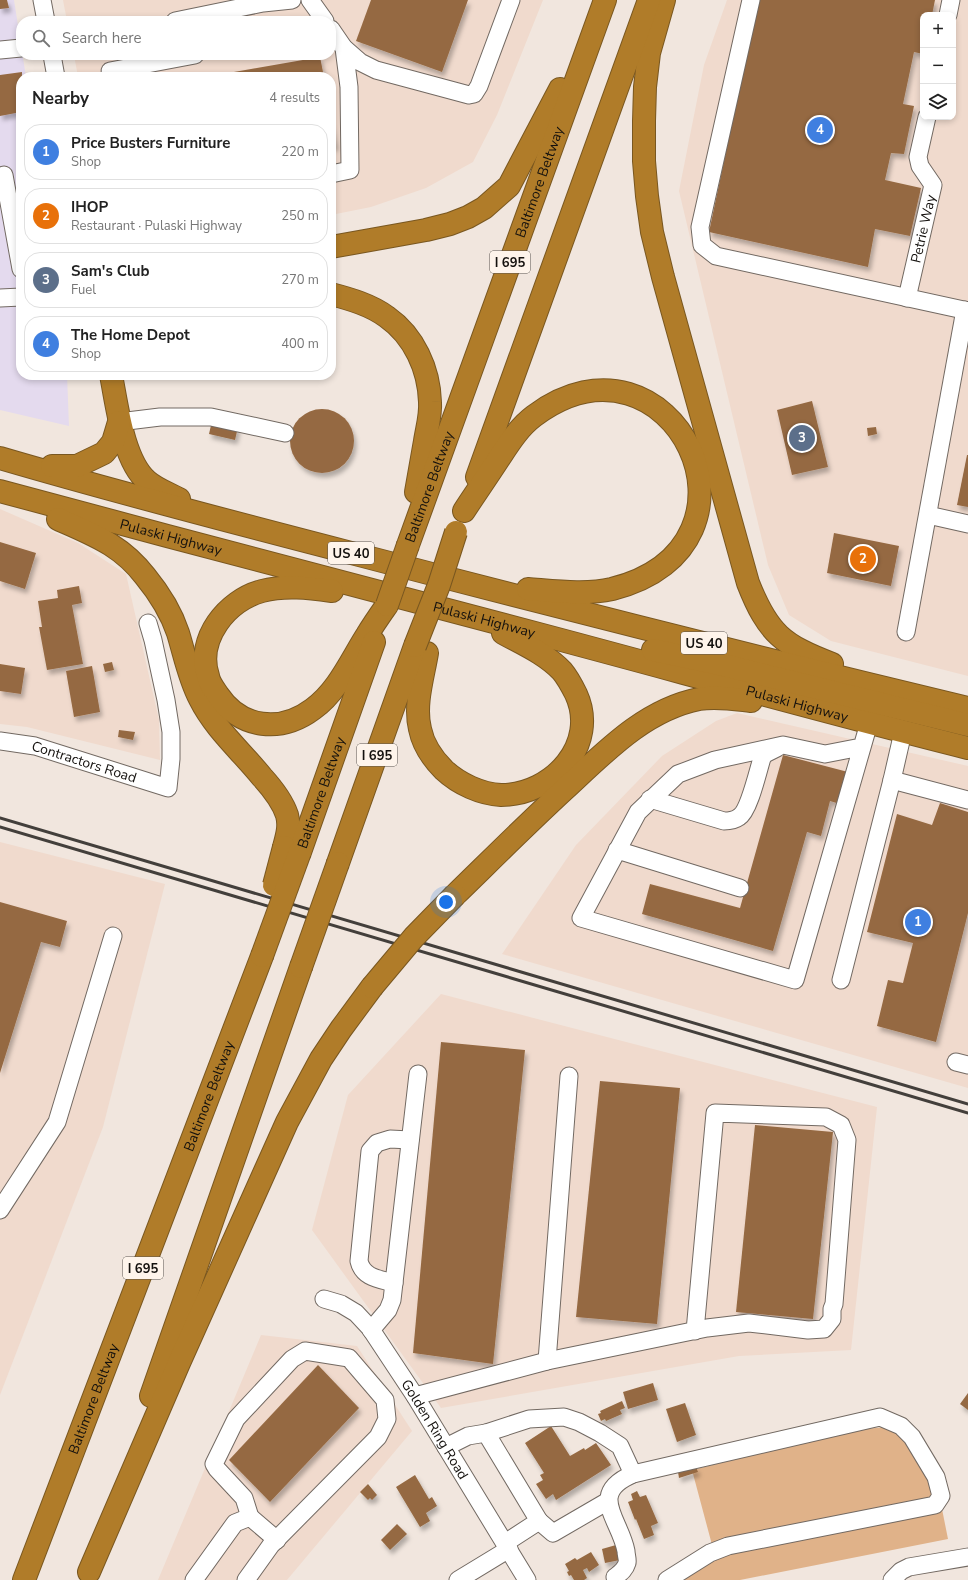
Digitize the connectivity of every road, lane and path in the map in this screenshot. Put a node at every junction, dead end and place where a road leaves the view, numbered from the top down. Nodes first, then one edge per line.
1 (42, 0) edge
2 (292, 0) edge
3 (310, 0) edge
4 (511, 0) edge
5 (605, 0) edge
6 (649, 0) edge
7 (664, 0) edge
8 (751, 0) edge
9 (951, 0) edge
10 (214, 6) edge
11 (949, 12) edge
12 (45, 16) edge
13 (193, 16) edge
14 (321, 16) edge
15 (336, 36) edge
16 (16, 48) edge
17 (344, 48) junction
18 (0, 50) edge
19 (53, 60) edge
20 (169, 60) edge
21 (110, 71) dead end
22 (55, 72) edge
23 (926, 120) edge
24 (336, 173) edge
25 (4, 175) dead end
26 (16, 241) edge
27 (336, 246) edge
28 (336, 295) edge
29 (16, 297) edge
30 (0, 298) edge
31 (907, 298) junction
32 (967, 311) edge
33 (115, 381) edge
34 (119, 422) junction
35 (285, 434) dead end
36 (0, 458) edge
37 (27, 466) junction
38 (0, 492) edge
39 (464, 511) junction
40 (928, 515) junction
41 (224, 520) junction
42 (968, 524) edge
43 (411, 531) junction
44 (479, 587) junction
45 (395, 601) junction
46 (468, 615) junction
47 (148, 623) dead end
48 (906, 632) dead end
49 (371, 636) junction
50 (564, 641) junction
51 (421, 650) junction
52 (902, 692) junction
53 (968, 708) edge
54 (847, 718) junction
55 (868, 723) junction
56 (968, 725) edge
57 (903, 732) junction
58 (0, 741) edge
59 (783, 745) junction
60 (861, 746) junction
61 (968, 748) edge
62 (892, 780) junction
63 (650, 799) junction
64 (968, 800) edge
65 (292, 849) junction
66 (617, 850) junction
67 (740, 888) dead end
68 (113, 936) dead end
69 (841, 980) dead end
70 (418, 1074) dead end
71 (569, 1076) dead end
72 (410, 1140) junction
73 (0, 1210) edge
74 (394, 1283) junction
75 (324, 1299) dead end
76 (371, 1330) junction
77 (695, 1331) junction
78 (547, 1361) junction
79 (415, 1396) junction
80 (486, 1433) junction
81 (446, 1447) junction
82 (633, 1474) junction
83 (608, 1501) junction
84 (250, 1517) junction
85 (539, 1521) junction
86 (277, 1540) junction
87 (507, 1546) junction
88 (968, 1557) edge
89 (87, 1576) edge
90 (615, 1579) edge
91 (24, 1580) edge
92 (194, 1580) edge
93 (246, 1580) edge
94 (458, 1580) edge
95 (527, 1580) edge
96 (666, 1580) edge
97 (892, 1580) edge

1 - 12 street
2 - 10 street
3 - 14 street
4 - 17 street
5 - 27 highway
5 - 43 highway, Baltimore Beltway / I 695
6 - 39 highway, I 695
7 - 52 highway
8 - 31 street
9 - 11 street
10 - 13 street
15 - 17 street
16 - 18 street
17 - 24 street
19 - 22 street
20 - 21 street
23 - 31 street, Petrie Way
25 - 26 street
28 - 43 highway
29 - 30 street
31 - 32 street
32 - 40 street
33 - 34 highway
34 - 35 street
34 - 37 highway
34 - 41 highway
36 - 37 highway, US 40
37 - 41 highway, US 40
38 - 45 highway, Pulaski Highway / US 40
38 - 65 highway
39 - 44 highway
39 - 51 highway, I 695, bridge
40 - 42 street
40 - 48 street
41 - 44 highway, US 40
43 - 45 highway, Baltimore Beltway / I 695, bridge
44 - 52 highway, US 40
45 - 46 highway, Pulaski Highway / US 40
45 - 49 highway, Baltimore Beltway
45 - 49 highway
46 - 50 highway, Pulaski Highway / US 40
46 - 51 highway
47 - 58 street, Contractors Road
49 - 65 highway, Baltimore Beltway / I 695
50 - 54 highway, Pulaski Highway / US 40
50 - 56 highway
51 - 89 highway, I 695, bridge
52 - 53 highway, US 40
54 - 55 highway, Pulaski Highway / US 40
54 - 89 highway, bridge
55 - 57 highway, Pulaski Highway / US 40
55 - 60 street
57 - 61 highway, Pulaski Highway / US 40
57 - 62 street
59 - 60 street
59 - 63 street
59 - 63 street
60 - 66 street
62 - 64 street
62 - 69 street
63 - 66 street
65 - 91 highway, Baltimore Beltway / I 695, bridge
66 - 67 street
68 - 73 street
70 - 72 street
71 - 78 street
72 - 74 street
72 - 74 street
74 - 76 street
75 - 76 street, Golden Ring Road
76 - 79 street, Golden Ring Road
77 - 77 street
77 - 78 street
78 - 79 street
79 - 81 street, Golden Ring Road
80 - 81 street
80 - 82 street
80 - 85 street
81 - 87 street, Golden Ring Road
82 - 83 street
82 - 96 street
83 - 85 street
83 - 90 street
84 - 86 street
84 - 86 street
84 - 92 street
85 - 87 street
86 - 93 street
87 - 94 street
87 - 95 street, Golden Ring Road
88 - 97 street

